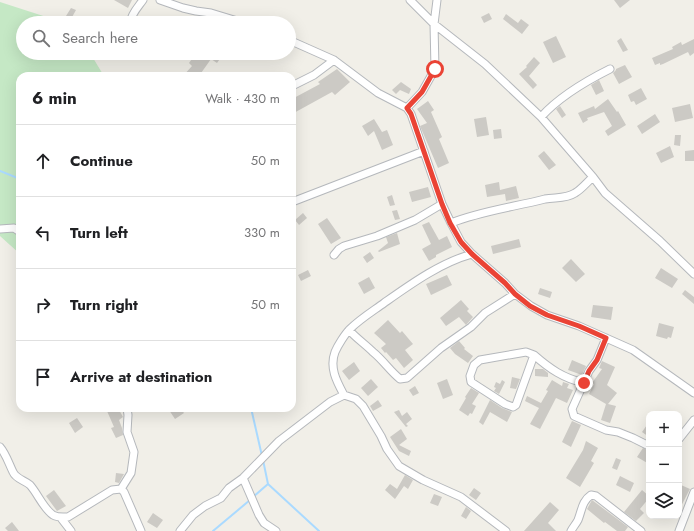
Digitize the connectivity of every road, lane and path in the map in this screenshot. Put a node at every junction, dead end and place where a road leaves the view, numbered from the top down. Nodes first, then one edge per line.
1 (143, 0) edge
2 (160, 0) edge
3 (410, 0) edge
4 (437, 0) edge
5 (132, 16) edge
6 (222, 16) edge
7 (434, 24) junction
8 (296, 43) edge
9 (334, 60) junction
10 (610, 69) dead end
11 (296, 84) edge
12 (407, 108) junction
13 (541, 116) junction
14 (424, 151) junction
15 (593, 177) junction
16 (296, 200) edge
17 (442, 204) junction
18 (450, 223) junction
19 (0, 229) edge
20 (16, 229) edge
21 (334, 254) dead end
22 (472, 254) junction
23 (694, 274) edge
24 (515, 294) junction
25 (349, 330) junction
26 (606, 338) junction
27 (534, 355) junction
28 (584, 383) junction
29 (694, 393) edge
30 (344, 395) junction
31 (128, 412) edge
32 (694, 420) edge
33 (682, 434) edge
34 (646, 444) edge
35 (0, 447) edge
36 (243, 478) junction
37 (121, 489) junction
38 (694, 492) edge
39 (61, 518) junction
40 (71, 531) edge
41 (141, 531) edge
42 (180, 531) edge
43 (276, 531) edge
44 (506, 531) edge
45 (571, 531) edge
46 (641, 531) edge
47 (680, 531) edge

1 - 5 street
2 - 6 street
3 - 7 street
4 - 7 street
7 - 12 street
7 - 13 street
8 - 9 street
9 - 11 street
9 - 12 street
10 - 13 street
12 - 14 street
13 - 15 street
14 - 16 street
14 - 17 street
15 - 18 street
15 - 23 street
17 - 18 street
17 - 21 street
18 - 22 street
19 - 20 street
22 - 24 street
22 - 25 street
24 - 25 street
24 - 26 street
25 - 30 street
26 - 28 street
26 - 29 street
27 - 27 street
27 - 28 street
28 - 34 street
30 - 36 street
30 - 44 street
31 - 37 street
32 - 33 street
35 - 39 street
36 - 42 street
36 - 43 street
37 - 39 street
37 - 41 street
38 - 47 street
39 - 40 street
45 - 46 street

